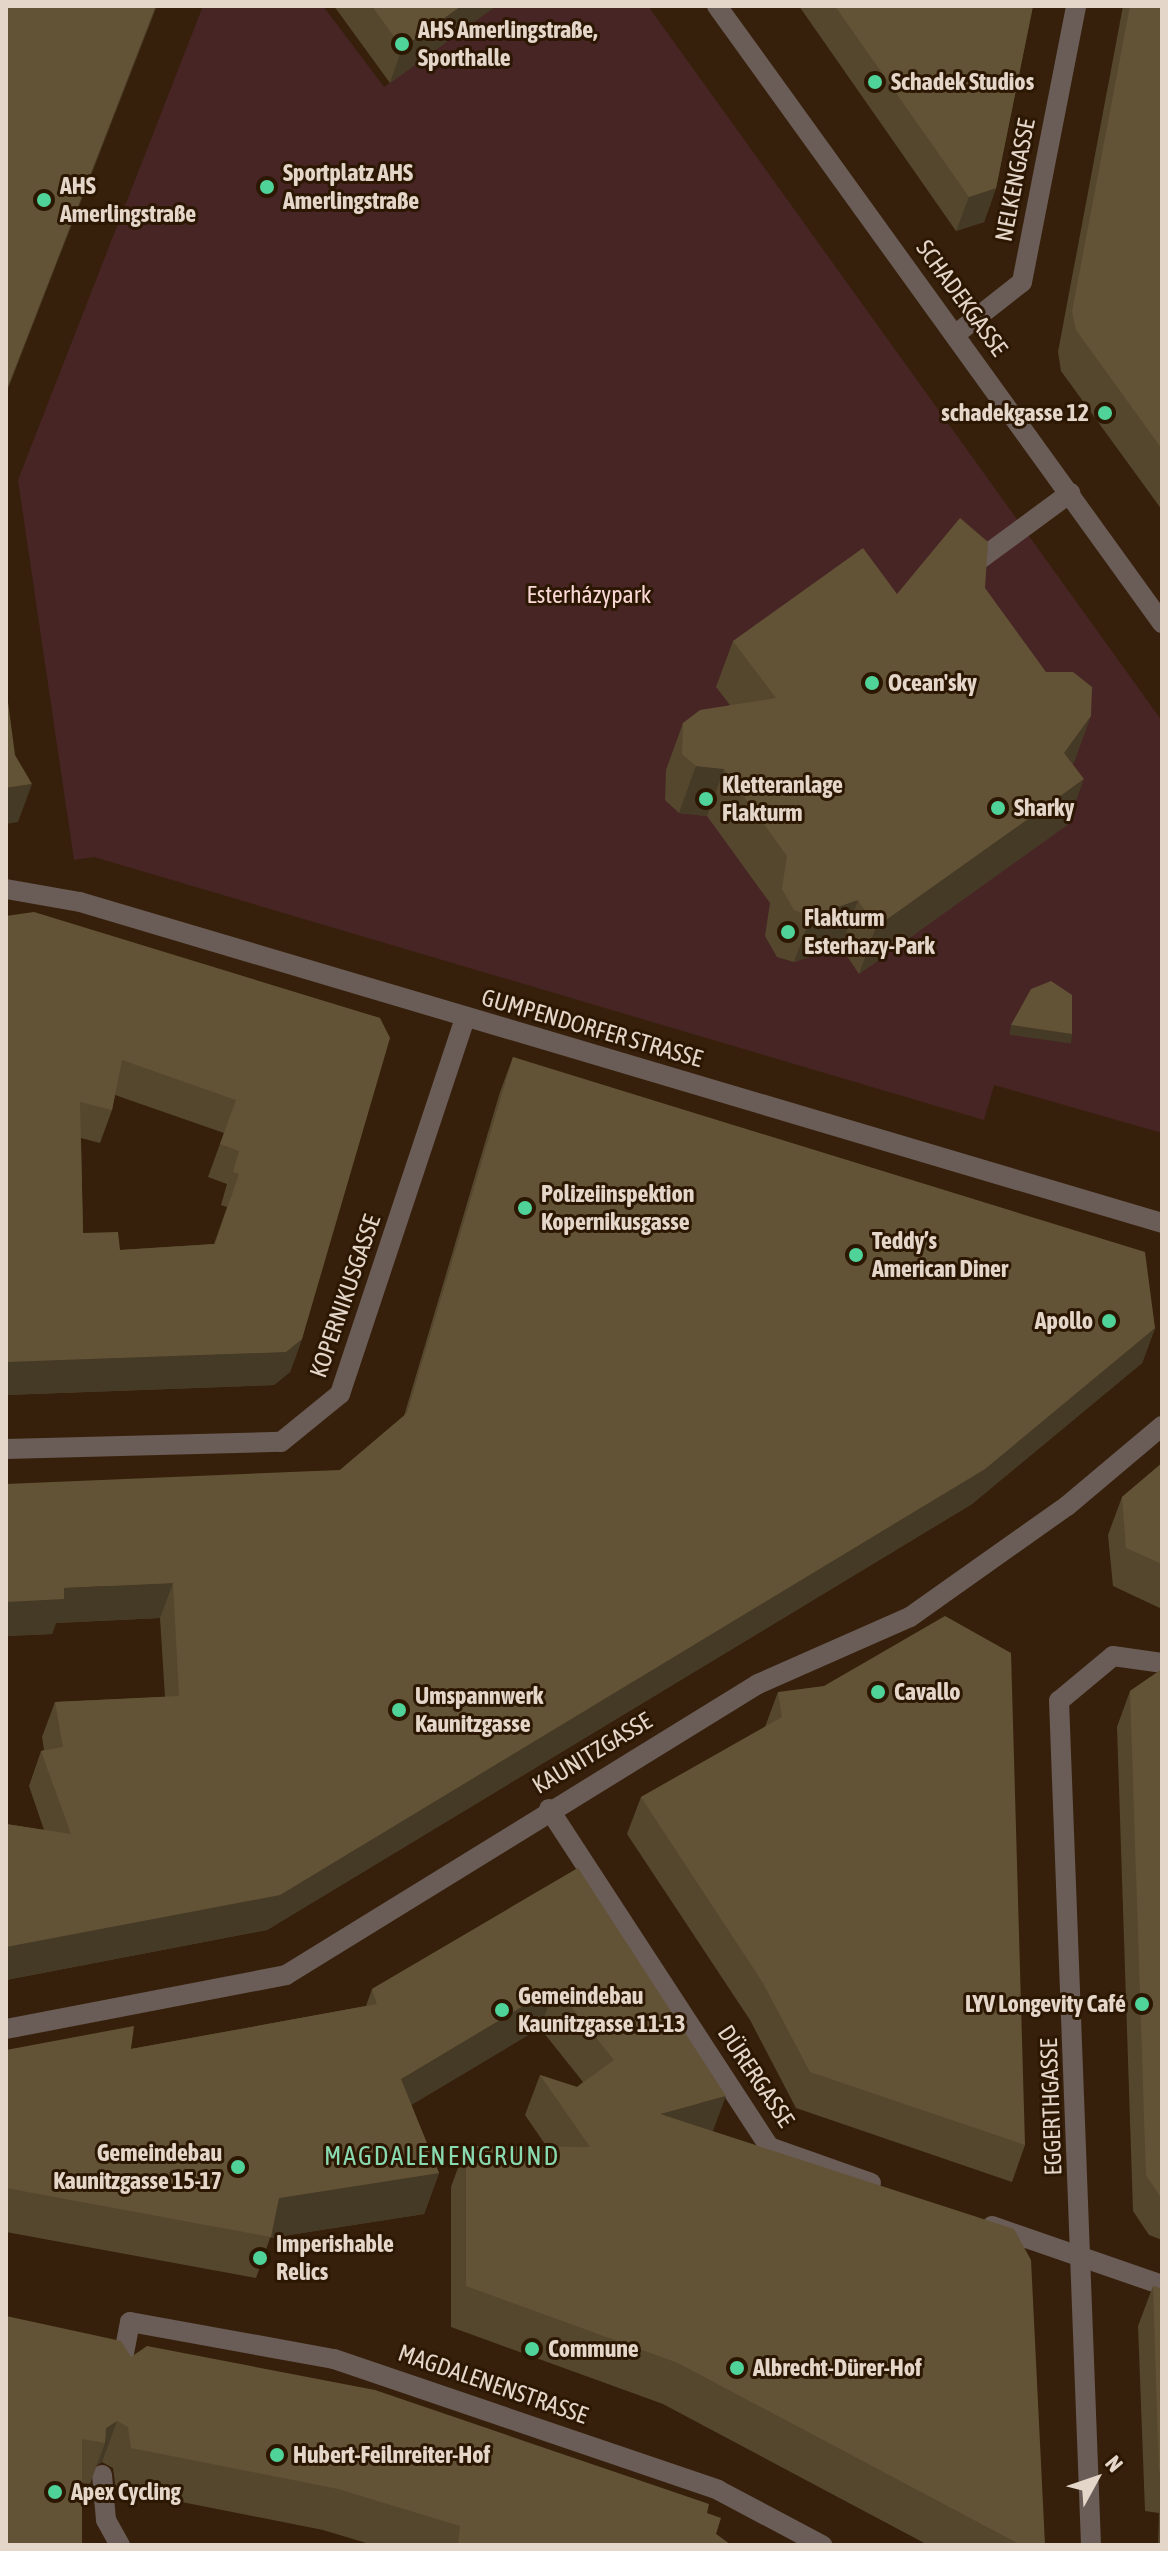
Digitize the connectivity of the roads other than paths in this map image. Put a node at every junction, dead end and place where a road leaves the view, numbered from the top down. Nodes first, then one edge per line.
1 (717, 6) edge
2 (1076, 6) edge
3 (956, 334) junction
4 (1070, 493) junction
5 (964, 571) edge
6 (1162, 623) edge
7 (6, 889) edge
8 (465, 1018) junction
9 (1162, 1223) edge
10 (1162, 1426) edge
11 (6, 1449) edge
12 (1162, 1663) edge
13 (549, 1809) junction
14 (6, 2029) edge
15 (889, 2190) edge
16 (964, 2216) edge
17 (1083, 2259) junction
18 (1162, 2285) edge
19 (119, 2385) edge
20 (102, 2475) edge
21 (120, 2545) edge
22 (822, 2545) edge
23 (1091, 2545) edge

1 - 3 street, SCHADEKGASSE
2 - 3 street, NELKENGASSE
3 - 4 street, SCHADEKGASSE
4 - 5 street
4 - 6 street, SCHADEKGASSE
7 - 8 street, GUMPENDORFER STRASSE
8 - 9 street, GUMPENDORFER STRASSE
8 - 11 street, KOPERNIKUSGASSE
10 - 13 street, KAUNITZGASSE
12 - 17 street, EGGERTHGASSE
13 - 14 street, KAUNITZGASSE
13 - 15 street, DÜRERGASSE
16 - 17 street
17 - 18 street
17 - 23 street, EGGERTHGASSE
19 - 22 street, MAGDALENENSTRASSE
20 - 21 street

